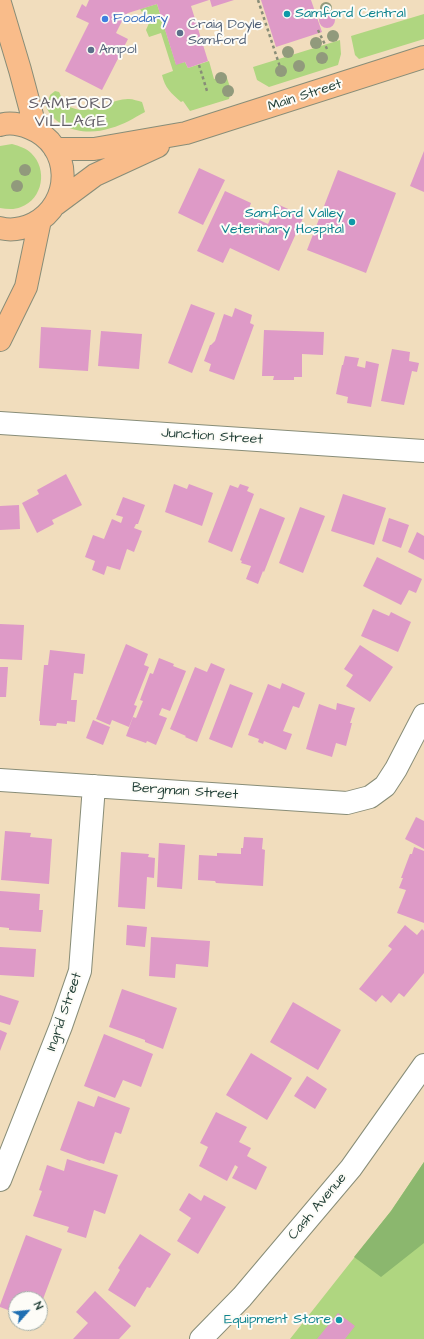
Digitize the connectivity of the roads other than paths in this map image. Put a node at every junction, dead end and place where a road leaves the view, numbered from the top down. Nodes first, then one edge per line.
1 (0, 3) edge
2 (4, 37) edge
3 (424, 57) edge
4 (0, 125) edge
5 (36, 130) junction
6 (186, 133) junction
7 (55, 149) junction
8 (56, 204) junction
9 (40, 220) junction
10 (0, 228) edge
11 (0, 340) edge
12 (0, 423) edge
13 (424, 451) edge
14 (424, 715) edge
15 (0, 780) edge
16 (94, 786) junction
17 (424, 1065) edge
18 (0, 1180) edge
19 (201, 1339) edge

1 - 2 main road
2 - 5 main road
3 - 6 main road, Main Street
4 - 5 main road
5 - 7 main road
6 - 7 main road, Main Street
6 - 8 main road, Main Street
7 - 8 main road
8 - 9 main road, Main Street
9 - 10 main road, Main Street
9 - 11 main road
12 - 13 street, Junction Street
14 - 16 street, Bergman Street
15 - 16 street, Bergman Street
16 - 18 street, Ingrid Street
17 - 19 street, Cash Avenue

